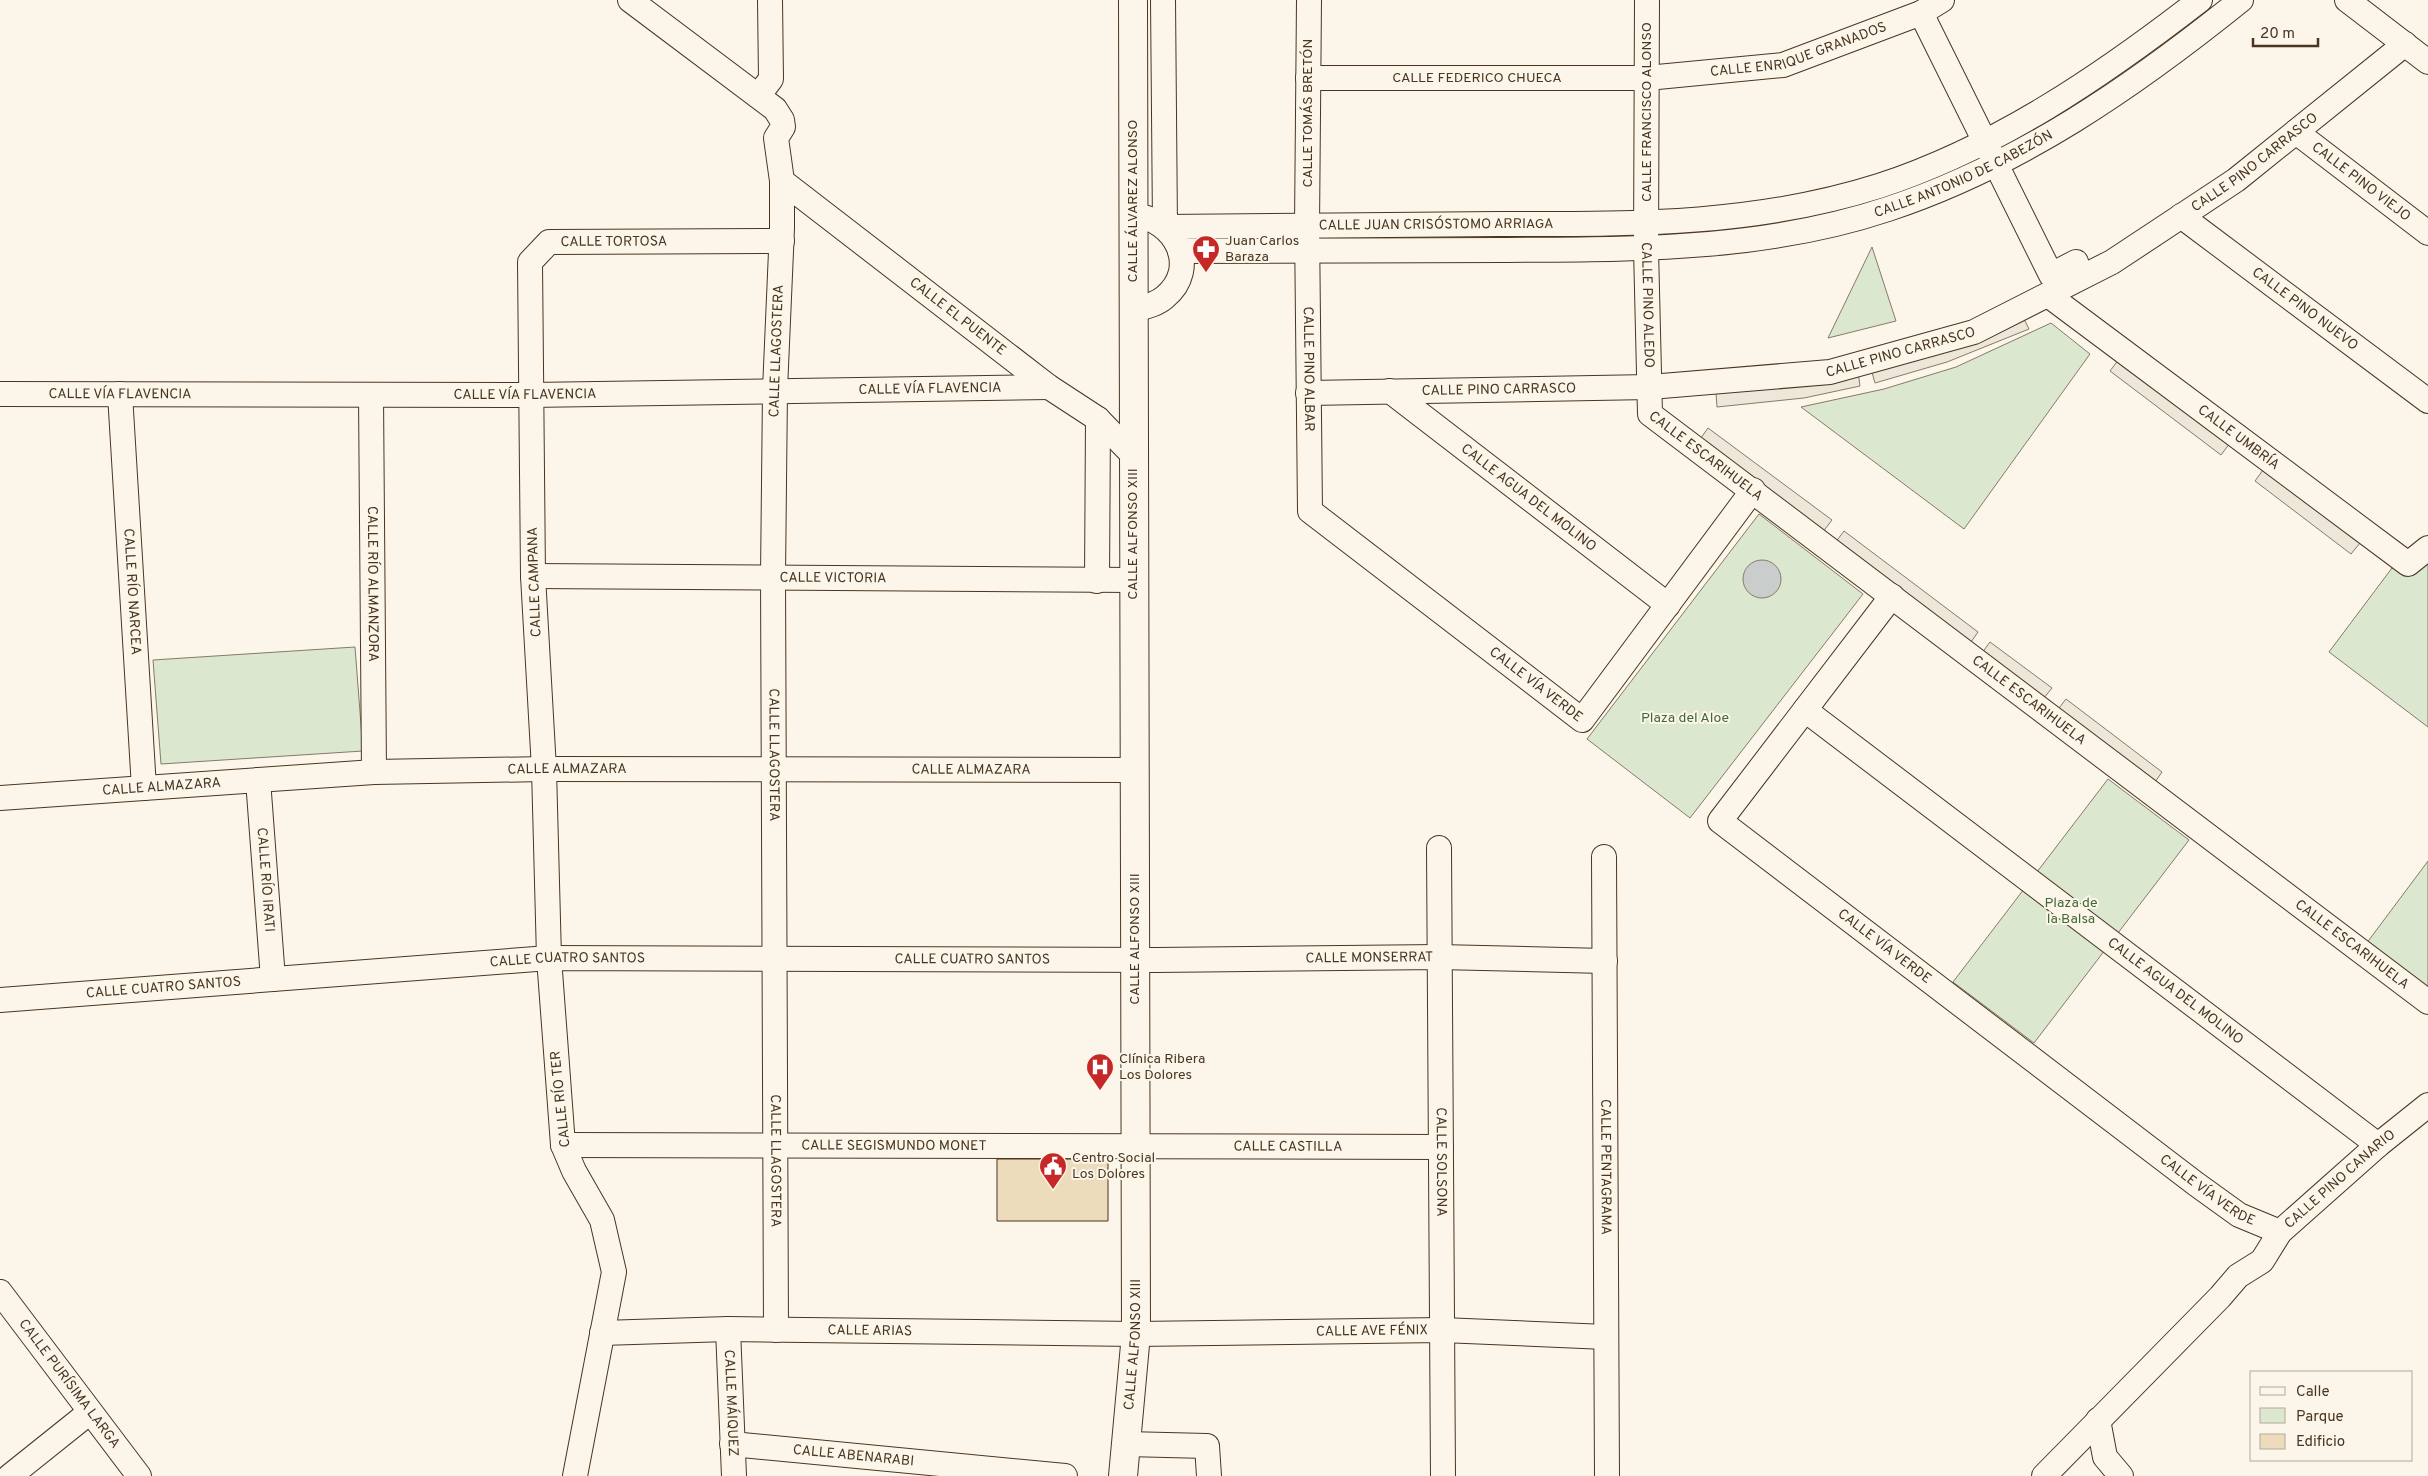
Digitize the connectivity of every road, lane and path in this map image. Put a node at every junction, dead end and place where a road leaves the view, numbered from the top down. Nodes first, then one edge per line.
1 (630, 0) edge
2 (770, 0) edge
3 (1133, 0) edge
4 (1163, 0) edge
5 (1308, 0) edge
6 (1647, 0) edge
7 (1942, 0) edge
8 (2200, 0) edge
9 (2241, 0) edge
10 (2347, 0) edge
11 (1920, 13) junction
12 (2405, 44) junction
13 (2428, 62) edge
14 (1308, 78) junction
15 (1647, 78) junction
16 (758, 96) junction
17 (2296, 132) junction
18 (1984, 141) junction
19 (1996, 164) junction
20 (782, 181) junction
21 (1133, 215) junction
22 (2181, 216) junction
23 (1646, 224) junction
24 (1165, 226) junction
25 (1306, 226) junction
26 (2428, 233) edge
27 (782, 241) junction
28 (1646, 249) junction
29 (1180, 251) junction
30 (1307, 251) junction
31 (2083, 277) junction
32 (2048, 294) junction
33 (1133, 310) junction
34 (1049, 387) junction
35 (1650, 387) junction
36 (775, 390) junction
37 (1390, 391) junction
38 (1308, 392) junction
39 (0, 394) edge
40 (120, 394) junction
41 (371, 395) junction
42 (530, 395) junction
43 (2428, 401) edge
44 (1133, 402) joint
45 (1098, 419) junction
46 (1133, 455) junction
47 (1753, 490) junction
48 (1310, 512) joint
49 (2428, 548) edge
50 (533, 576) junction
51 (773, 576) junction
52 (1134, 580) junction
53 (1097, 581) junction
54 (1892, 596) junction
55 (1668, 605) junction
56 (1805, 710) junction
57 (544, 769) junction
58 (1134, 770) junction
59 (773, 771) junction
60 (374, 772) junction
61 (258, 780) junction
62 (144, 788) junction
63 (0, 798) edge
64 (1439, 848) dead end
65 (1604, 857) dead end
66 (1440, 957) junction
67 (549, 958) junction
68 (776, 958) junction
69 (1135, 959) junction
70 (1605, 961) junction
71 (273, 979) junction
72 (0, 1000) edge
73 (2428, 1002) edge
74 (2428, 1105) edge
75 (1136, 1145) junction
76 (2378, 1145) junction
77 (563, 1146) junction
78 (775, 1146) junction
79 (1441, 1147) junction
80 (2280, 1232) junction
81 (0, 1292) edge
82 (728, 1329) junction
83 (776, 1330) junction
84 (1442, 1330) junction
85 (602, 1333) junction
86 (1136, 1334) junction
87 (1606, 1337) junction
88 (90, 1412) junction
89 (2098, 1420) junction
90 (732, 1444) junction
91 (1126, 1444) junction
92 (2069, 1449) junction
93 (2105, 1457) junction
94 (10, 1476) edge
95 (139, 1476) edge
96 (575, 1476) edge
97 (734, 1476) edge
98 (1065, 1476) edge
99 (1123, 1476) edge
100 (1209, 1476) edge
101 (1442, 1476) edge
102 (1607, 1476) edge
103 (2044, 1476) edge
104 (2121, 1476) edge

1 - 16 street
2 - 16 street
3 - 21 main road, CALLE ÁLVAREZ ALONSO
4 - 24 street
5 - 14 street, CALLE TOMÁS BRETÓN
6 - 15 street, CALLE FRANCISCO ALONSO
7 - 11 street, CALLE ENRIQUE GRANADOS
8 - 18 street, CALLE ANTONIO DE CABEZÓN
9 - 19 street, CALLE ANTONIO DE CABEZÓN
10 - 12 street
11 - 15 street, CALLE ENRIQUE GRANADOS
11 - 18 street
12 - 13 street
12 - 17 street, CALLE PINO CARRASCO
14 - 15 street, CALLE FEDERICO CHUECA
14 - 25 street, CALLE TOMÁS BRETÓN
15 - 23 street, CALLE FRANCISCO ALONSO
16 - 20 street, CALLE LLAGOSTERA
17 - 22 street, CALLE PINO CARRASCO
17 - 26 street, CALLE PINO VIEJO
18 - 19 street
18 - 23 street, CALLE ANTONIO DE CABEZÓN
19 - 28 street, CALLE ANTONIO DE CABEZÓN
19 - 31 street
20 - 27 street, CALLE LLAGOSTERA
20 - 34 street, CALLE EL PUENTE
21 - 24 street
21 - 33 main road, CALLE ÁLVAREZ ALONSO
22 - 31 street, CALLE PINO CARRASCO
22 - 43 street, CALLE PINO NUEVO
23 - 25 street, CALLE JUAN CRISÓSTOMO ARRIAGA
23 - 28 street, CALLE PINO ALEDO
24 - 25 street, CALLE JUAN CRISÓSTOMO ARRIAGA
24 - 29 street
25 - 30 street, CALLE PINO ALBAR
27 - 36 street, CALLE LLAGOSTERA
27 - 42 street, CALLE TORTOSA
28 - 30 street, CALLE JUAN CRISÓSTOMO ARRIAGA
28 - 35 street, CALLE PINO ALEDO
29 - 30 street, CALLE JUAN CRISÓSTOMO ARRIAGA
29 - 33 street
30 - 38 street, CALLE PINO ALBAR
31 - 32 street, CALLE PINO CARRASCO
32 - 35 street, CALLE PINO CARRASCO
32 - 49 street, CALLE UMBRÍA
33 - 44 main road, CALLE ÁLVAREZ ALONSO
34 - 36 street, CALLE VÍA FLAVENCIA
34 - 45 street, CALLE EL PUENTE
35 - 37 street, CALLE PINO CARRASCO
35 - 47 street, CALLE ESCARIHUELA
36 - 42 street, CALLE VÍA FLAVENCIA
36 - 51 street, CALLE LLAGOSTERA
37 - 38 street, CALLE PINO CARRASCO
37 - 55 street, CALLE AGUA DEL MOLINO
38 - 48 street, CALLE PINO ALBAR
39 - 40 street, CALLE VÍA FLAVENCIA
40 - 41 street, CALLE VÍA FLAVENCIA
40 - 62 street, CALLE RÍO NARCEA
41 - 42 street, CALLE VÍA FLAVENCIA
41 - 60 street, CALLE RÍO ALMANZORA
42 - 50 street, CALLE CAMPANA
44 - 46 main road, CALLE ALFONSO XIII
45 - 46 street, CALLE EL PUENTE
45 - 53 street
46 - 52 main road, CALLE ALFONSO XIII
47 - 54 street, CALLE ESCARIHUELA
47 - 55 street, CALLE VÍA VERDE
48 - 55 street, CALLE VÍA VERDE
50 - 51 street, CALLE VICTORIA
50 - 57 street, CALLE CAMPANA
51 - 53 street, CALLE VICTORIA
51 - 59 street, CALLE LLAGOSTERA
52 - 53 street, CALLE VICTORIA
52 - 58 main road, CALLE ALFONSO XIII
54 - 56 street, CALLE VÍA VERDE
54 - 73 street, CALLE ESCARIHUELA
56 - 76 street, CALLE AGUA DEL MOLINO
56 - 80 street, CALLE VÍA VERDE
57 - 59 street, CALLE ALMAZARA
57 - 60 street, CALLE ALMAZARA
57 - 67 street, CALLE RÍO TER
58 - 59 street, CALLE ALMAZARA
58 - 69 main road, CALLE ALFONSO XIII
59 - 68 street, CALLE LLAGOSTERA
60 - 61 street, CALLE ALMAZARA
61 - 62 street, CALLE ALMAZARA
61 - 71 street, CALLE RÍO IRATI
62 - 63 street, CALLE ALMAZARA
64 - 66 street, CALLE SOLSONA
65 - 70 street, CALLE PENTAGRAMA
66 - 69 street, CALLE MONSERRAT
66 - 70 street, CALLE MONSERRAT
66 - 79 street, CALLE SOLSONA
67 - 68 street, CALLE CUATRO SANTOS
67 - 71 street, CALLE CUATRO SANTOS
67 - 77 street, CALLE RÍO TER
68 - 69 street, CALLE CUATRO SANTOS
68 - 78 street, CALLE LLAGOSTERA
69 - 75 main road, CALLE ALFONSO XIII
70 - 87 street, CALLE PENTAGRAMA
71 - 72 street, CALLE CUATRO SANTOS
74 - 76 street, CALLE PINO CANARIO
75 - 78 street, CALLE SEGISMUNDO MONET
75 - 79 street, CALLE CASTILLA
75 - 86 main road, CALLE ALFONSO XIII
76 - 80 street, CALLE PINO CANARIO
77 - 78 street, CALLE SEGISMUNDO MONET
77 - 85 street, CALLE RÍO TER
78 - 83 street, CALLE LLAGOSTERA
79 - 84 street, CALLE SOLSONA
80 - 89 street, CALLE PINO CANARIO
81 - 88 street, CALLE PURÍSIMA LARGA
82 - 83 street, CALLE ARIAS
82 - 85 street, CALLE ARIAS
82 - 90 street, CALLE MÁIQUEZ
83 - 86 street, CALLE ARIAS
84 - 86 street, CALLE AVE FÉNIX
84 - 87 street, CALLE AVE FÉNIX
84 - 101 street, CALLE SOLSONA
85 - 96 street, CALLE RÍO TER
86 - 91 main road, CALLE ALFONSO XIII
87 - 102 street, CALLE PENTAGRAMA
88 - 94 street
88 - 95 street, CALLE PURÍSIMA LARGA
89 - 92 street
89 - 93 street
90 - 97 street, CALLE MÁIQUEZ
90 - 98 street, CALLE ABENARABI
91 - 99 main road, CALLE ALFONSO XIII
91 - 100 street
92 - 93 street
92 - 103 street
93 - 104 street

